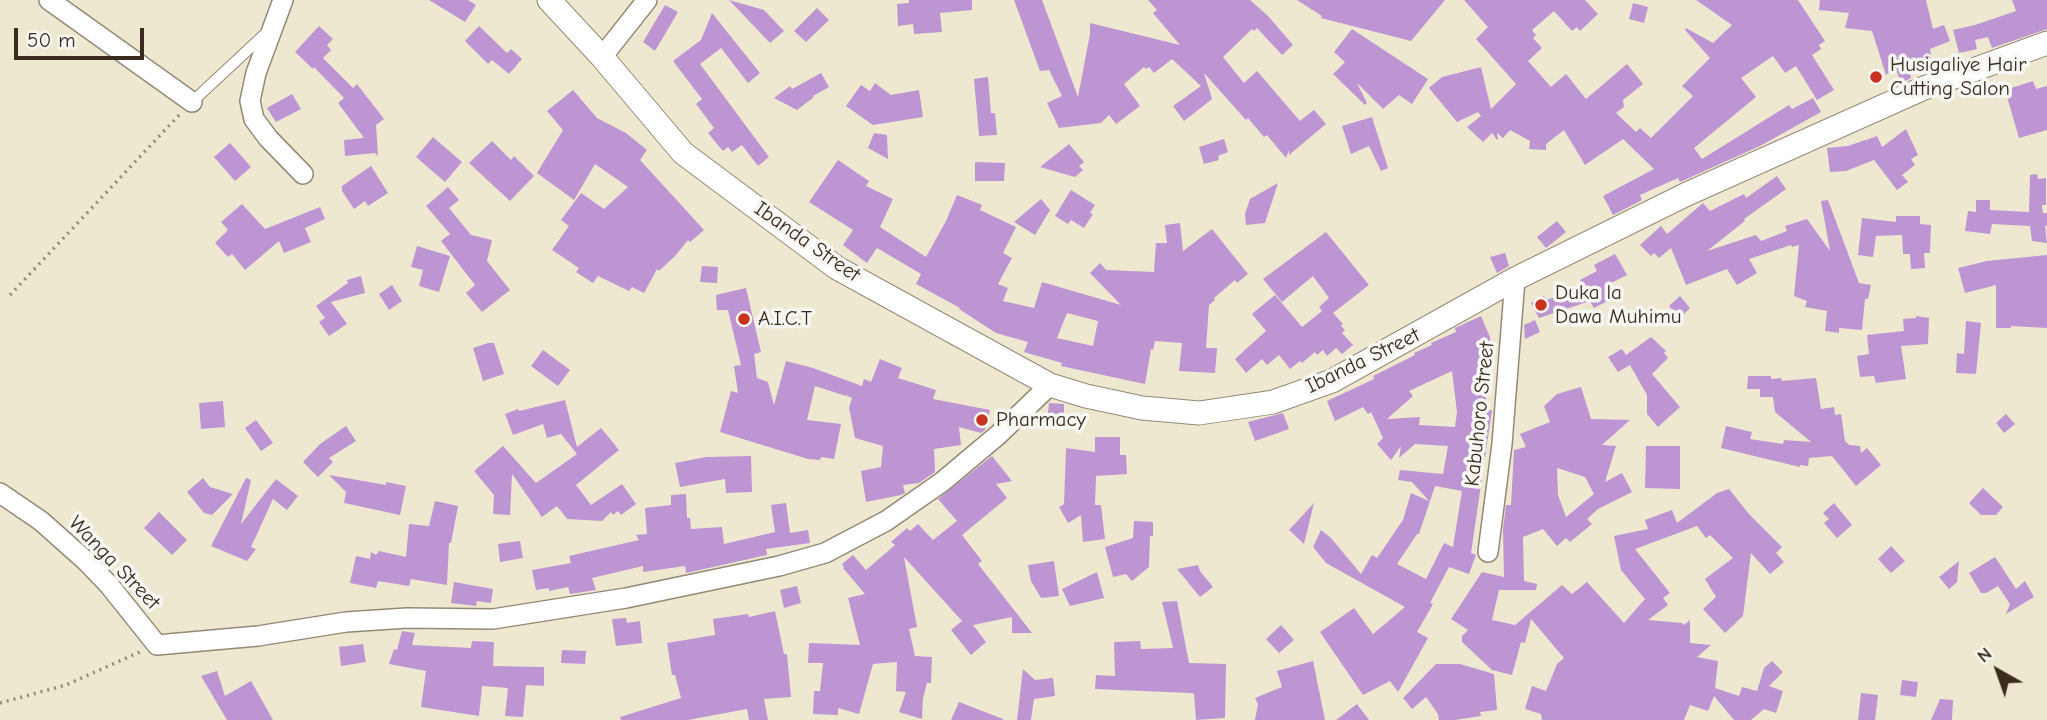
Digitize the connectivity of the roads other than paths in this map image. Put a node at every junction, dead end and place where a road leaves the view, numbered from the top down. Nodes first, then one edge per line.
1 (49, 0) edge
2 (283, 0) edge
3 (550, 0) edge
4 (647, 0) edge
5 (271, 29) junction
6 (2047, 43) edge
7 (602, 57) junction
8 (192, 102) joint
9 (303, 174) dead end
10 (1515, 279) junction
11 (1050, 385) junction
12 (0, 493) edge
13 (1488, 552) dead end

1 - 8 street
2 - 5 street
3 - 7 street, Ibanda Street
4 - 7 street
5 - 8 lane
5 - 9 street
6 - 10 street, Ibanda Street
7 - 11 street, Ibanda Street
10 - 11 street, Ibanda Street
10 - 13 street, Kabuhoro Street
11 - 12 street, Wanga Street

